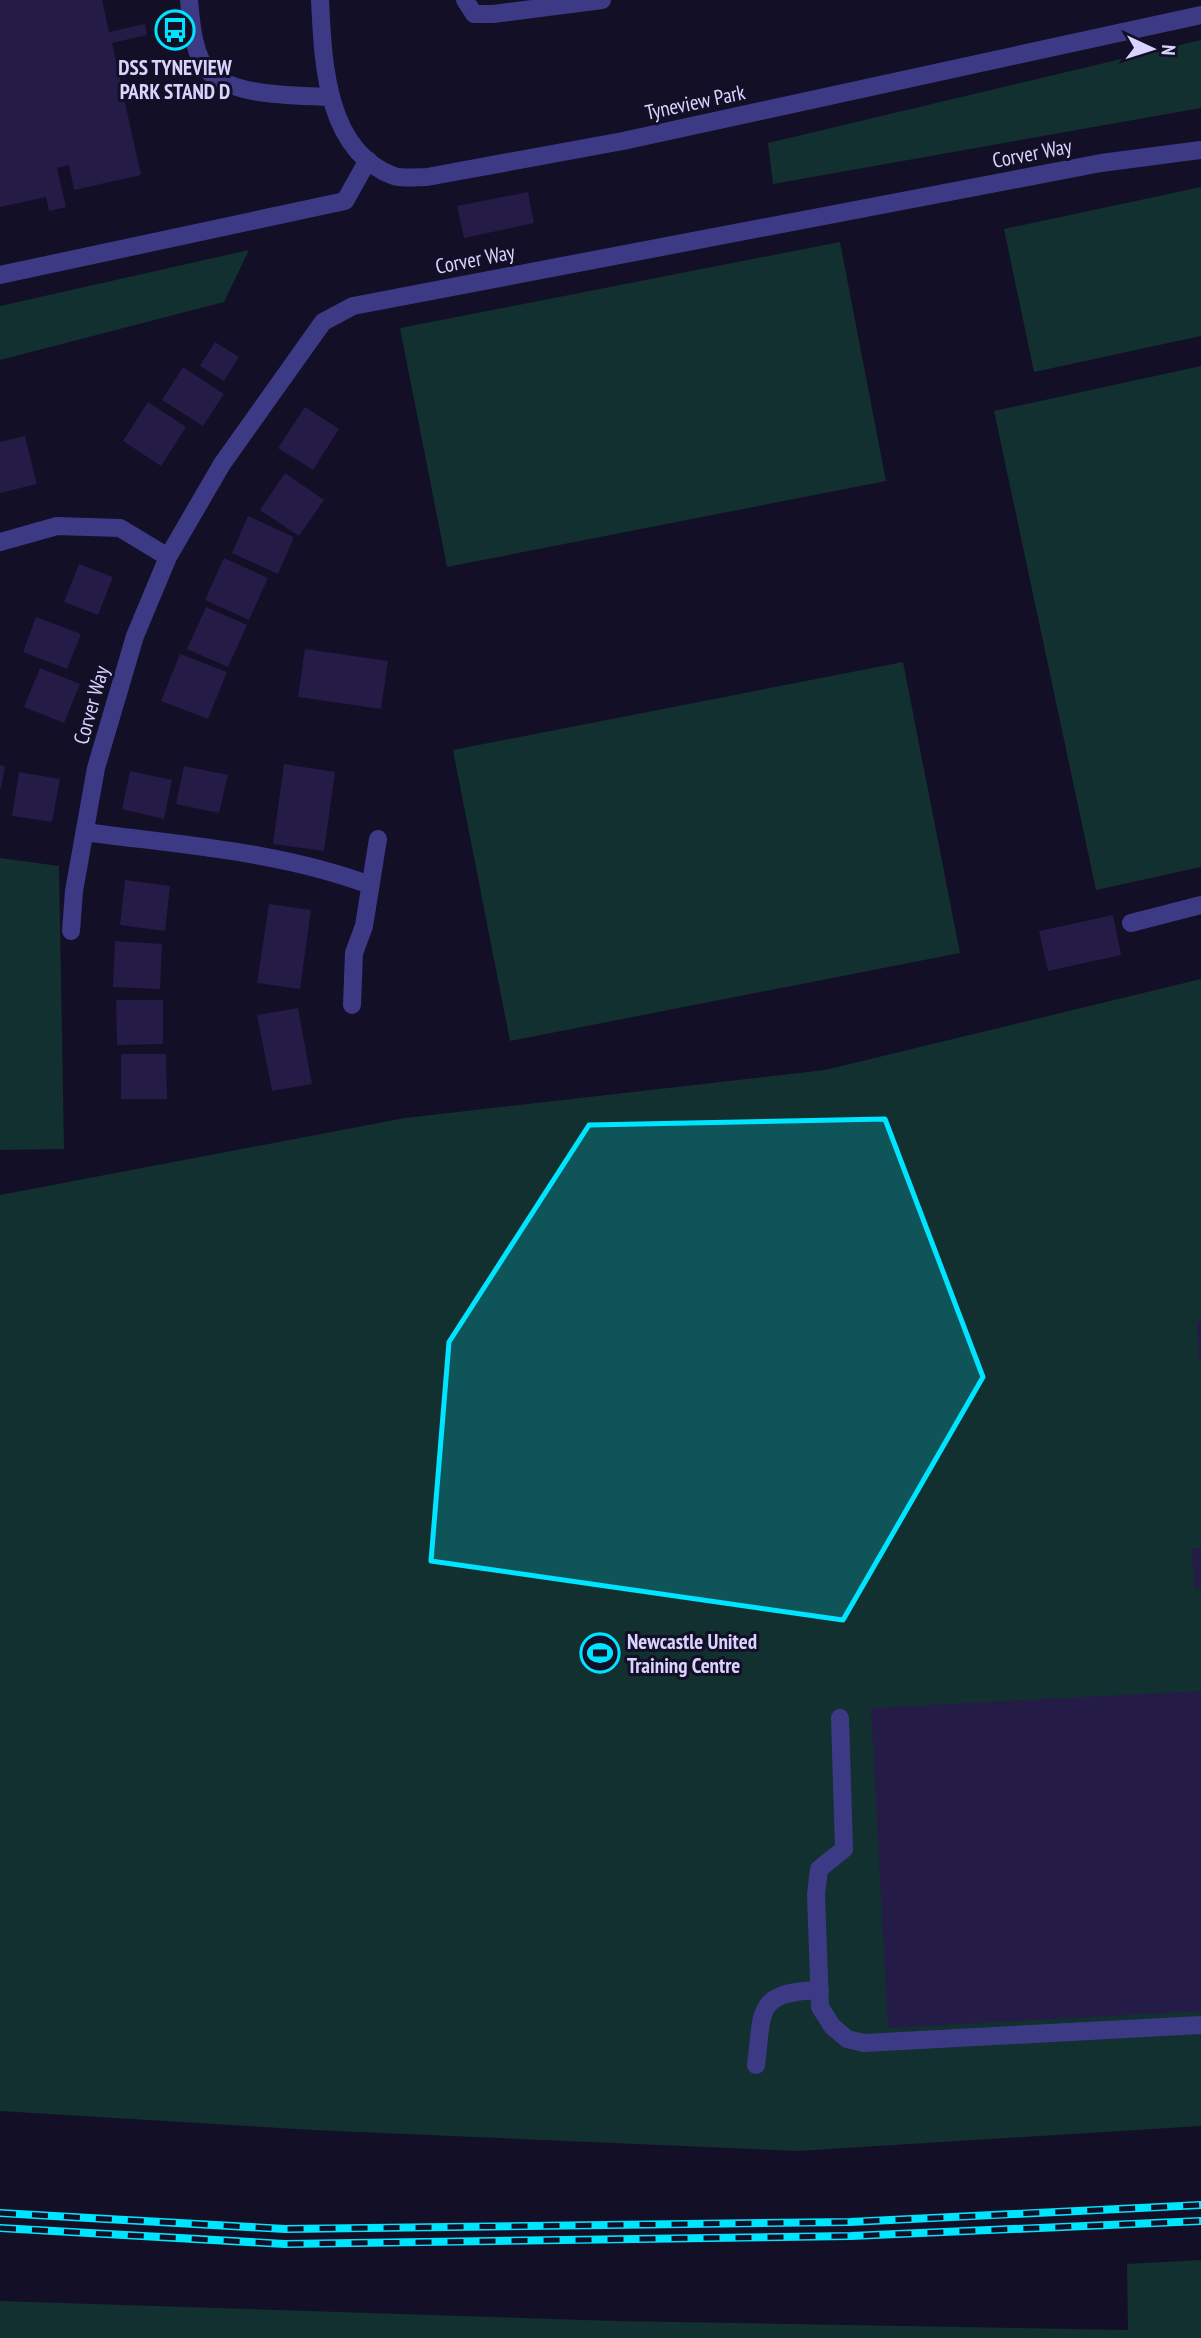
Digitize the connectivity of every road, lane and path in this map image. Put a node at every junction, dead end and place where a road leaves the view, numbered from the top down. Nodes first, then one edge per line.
1 (189, 0) edge
2 (320, 0) edge
3 (465, 0) edge
4 (602, 0) edge
5 (1201, 15) edge
6 (329, 97) junction
7 (1201, 150) edge
8 (368, 160) junction
9 (0, 275) edge
10 (0, 541) edge
11 (168, 556) junction
12 (85, 832) junction
13 (377, 839) dead end
14 (370, 885) junction
15 (1201, 905) edge
16 (1131, 923) dead end
17 (71, 931) dead end
18 (352, 1005) dead end
19 (840, 1718) dead end
20 (820, 1990) junction
21 (1201, 2025) edge
22 (756, 2066) dead end

1 - 6 street
2 - 6 street, Tyneview Park
3 - 4 street
5 - 8 street, Tyneview Park
6 - 8 street, Tyneview Park
7 - 11 street, Corver Way
8 - 9 street
10 - 11 street
11 - 12 street, Corver Way
12 - 14 street
12 - 17 street, Corver Way
13 - 14 street
14 - 18 street
15 - 16 street
19 - 20 street
20 - 21 street
20 - 22 street

